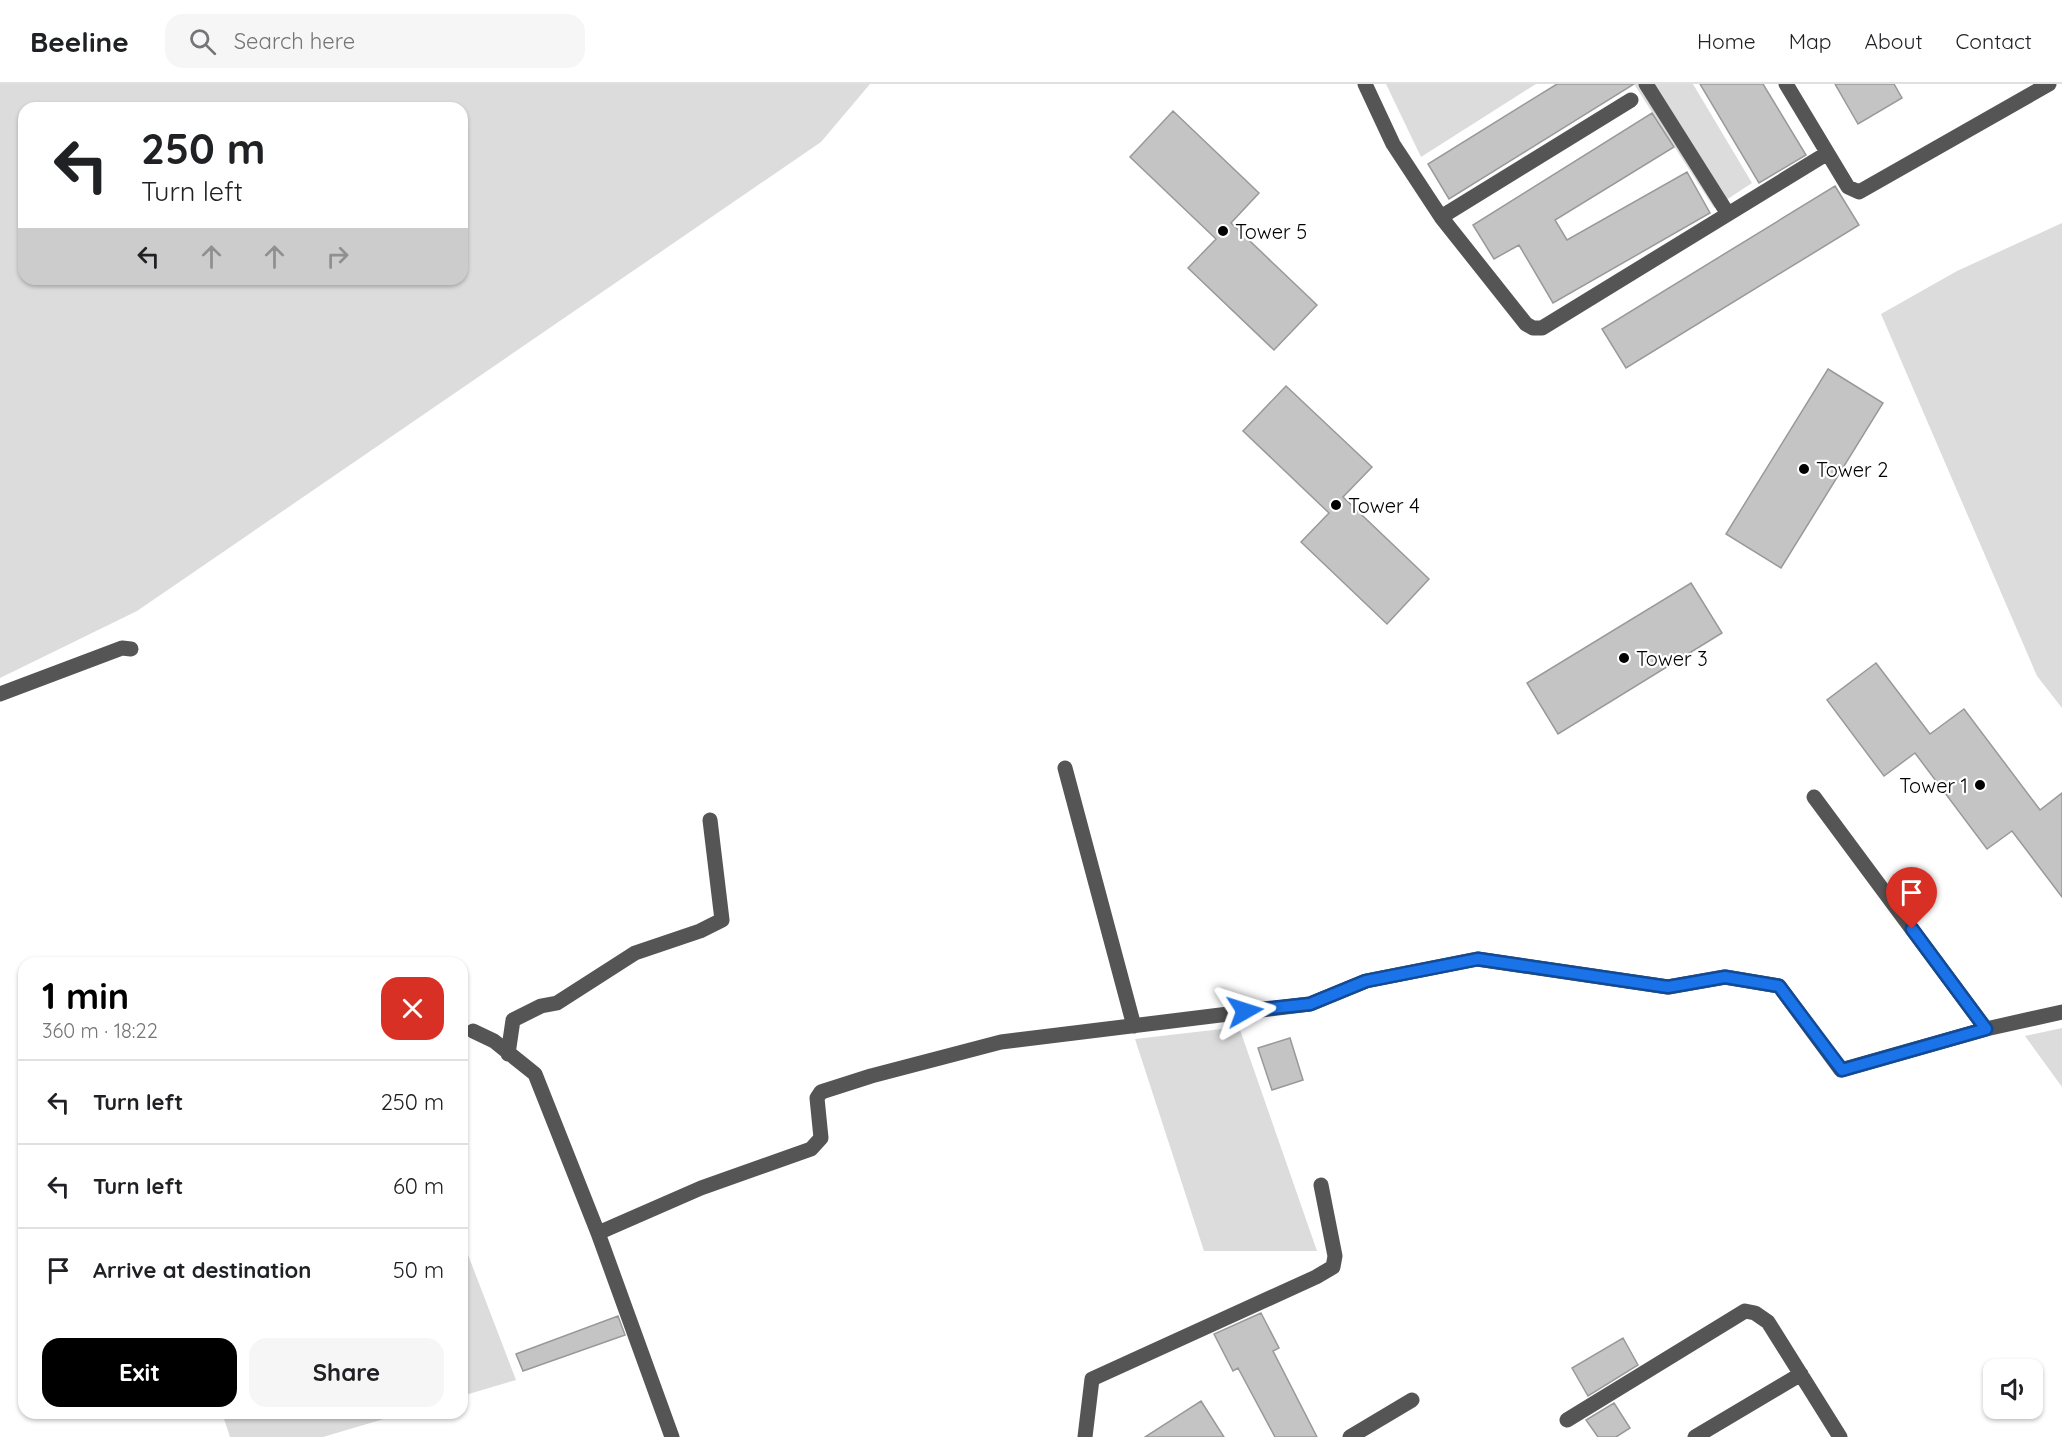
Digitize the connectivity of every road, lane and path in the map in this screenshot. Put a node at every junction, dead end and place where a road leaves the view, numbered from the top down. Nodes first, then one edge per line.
1 (1365, 84) edge
2 (1646, 84) edge
3 (1786, 84) edge
4 (2049, 84) edge
5 (1631, 100) dead end
6 (1826, 154) junction
7 (1728, 214) junction
8 (1442, 217) junction
9 (131, 649) dead end
10 (0, 694) edge
11 (1065, 768) dead end
12 (1814, 797) dead end
13 (710, 820) dead end
14 (2062, 1012) edge
15 (1134, 1026) junction
16 (1986, 1029) junction
17 (473, 1031) dead end
18 (508, 1054) junction
19 (1321, 1185) dead end
20 (598, 1233) junction
21 (1801, 1374) junction
22 (1412, 1400) dead end
23 (1567, 1420) dead end
24 (672, 1437) edge
25 (1085, 1437) edge
26 (1350, 1437) edge
27 (1695, 1437) edge
28 (1840, 1437) edge

1 - 8 street
2 - 7 street
3 - 6 street
4 - 6 street
5 - 8 street
6 - 7 street
7 - 8 street
9 - 10 street
11 - 15 street
12 - 16 street
13 - 18 street
14 - 16 street
15 - 16 street
15 - 20 street
17 - 18 street
18 - 20 street
19 - 25 street
20 - 24 street
21 - 23 street
21 - 27 street
21 - 28 street
22 - 26 street

